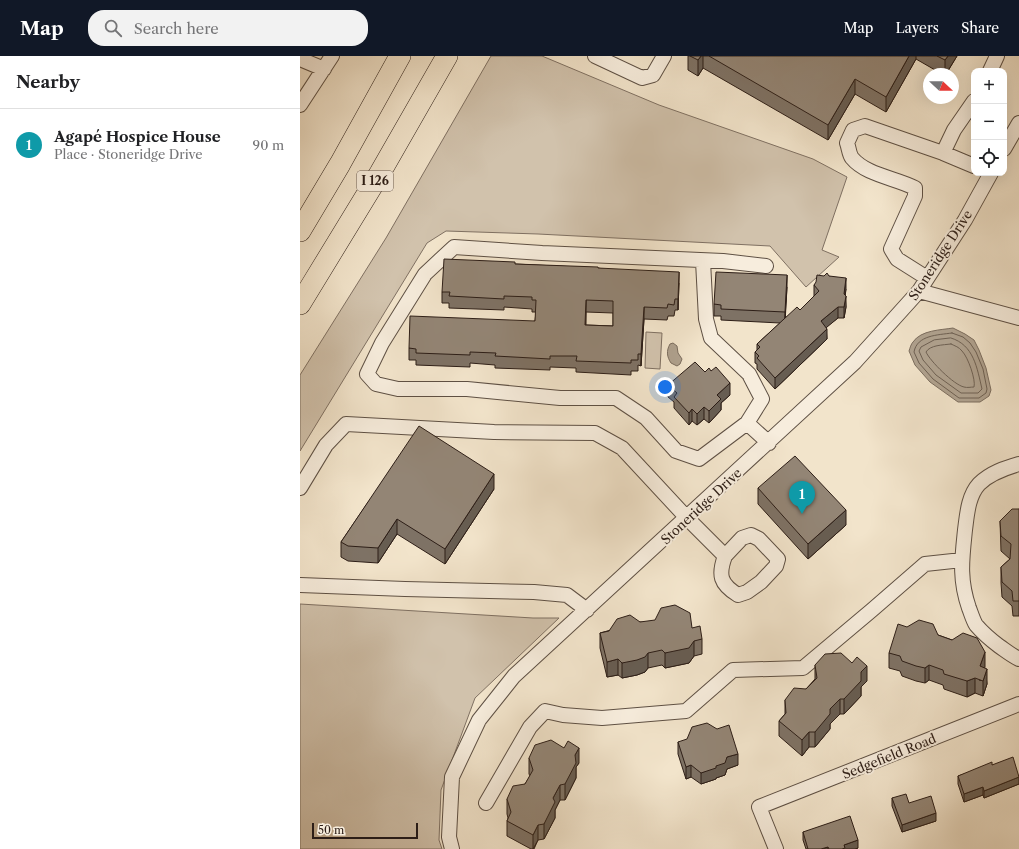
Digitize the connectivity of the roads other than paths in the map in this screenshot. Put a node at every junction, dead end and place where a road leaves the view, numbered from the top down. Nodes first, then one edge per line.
1 (332, 56) edge
2 (400, 56) edge
3 (447, 56) edge
4 (595, 56) edge
5 (664, 56) edge
6 (997, 56) edge
7 (300, 59) edge
8 (324, 68) junction
9 (991, 68) edge
10 (973, 104) edge
11 (300, 105) edge
12 (1019, 123) edge
13 (1007, 144) edge
14 (943, 153) junction
15 (971, 165) edge
16 (989, 176) edge
17 (300, 231) edge
18 (703, 261) junction
19 (766, 266) dead end
20 (927, 278) junction
21 (919, 291) junction
22 (300, 304) edge
23 (1019, 318) edge
24 (747, 422) junction
25 (769, 443) junction
26 (1019, 464) edge
27 (300, 488) edge
28 (687, 518) junction
29 (725, 556) dead end
30 (962, 560) junction
31 (300, 585) edge
32 (587, 610) junction
33 (1019, 659) edge
34 (1019, 704) edge
35 (486, 803) dead end
36 (452, 849) edge
37 (776, 849) edge

1 - 8 street
2 - 17 highway, I 126
3 - 22 highway, I 126
4 - 5 street
6 - 9 street
7 - 8 street
8 - 11 street
10 - 14 street
12 - 13 street
14 - 15 street
14 - 20 street
16 - 20 street, Stoneridge Drive
18 - 19 street
18 - 24 street
18 - 24 street
20 - 21 street, Stoneridge Drive
21 - 23 street
21 - 25 street, Stoneridge Drive
24 - 25 street
25 - 28 street, Stoneridge Drive
26 - 30 street
27 - 28 street
28 - 29 street
28 - 32 street, Stoneridge Drive
30 - 33 street
30 - 35 street
31 - 32 street
32 - 36 street, Stoneridge Drive
34 - 37 street, Sedgefield Road

